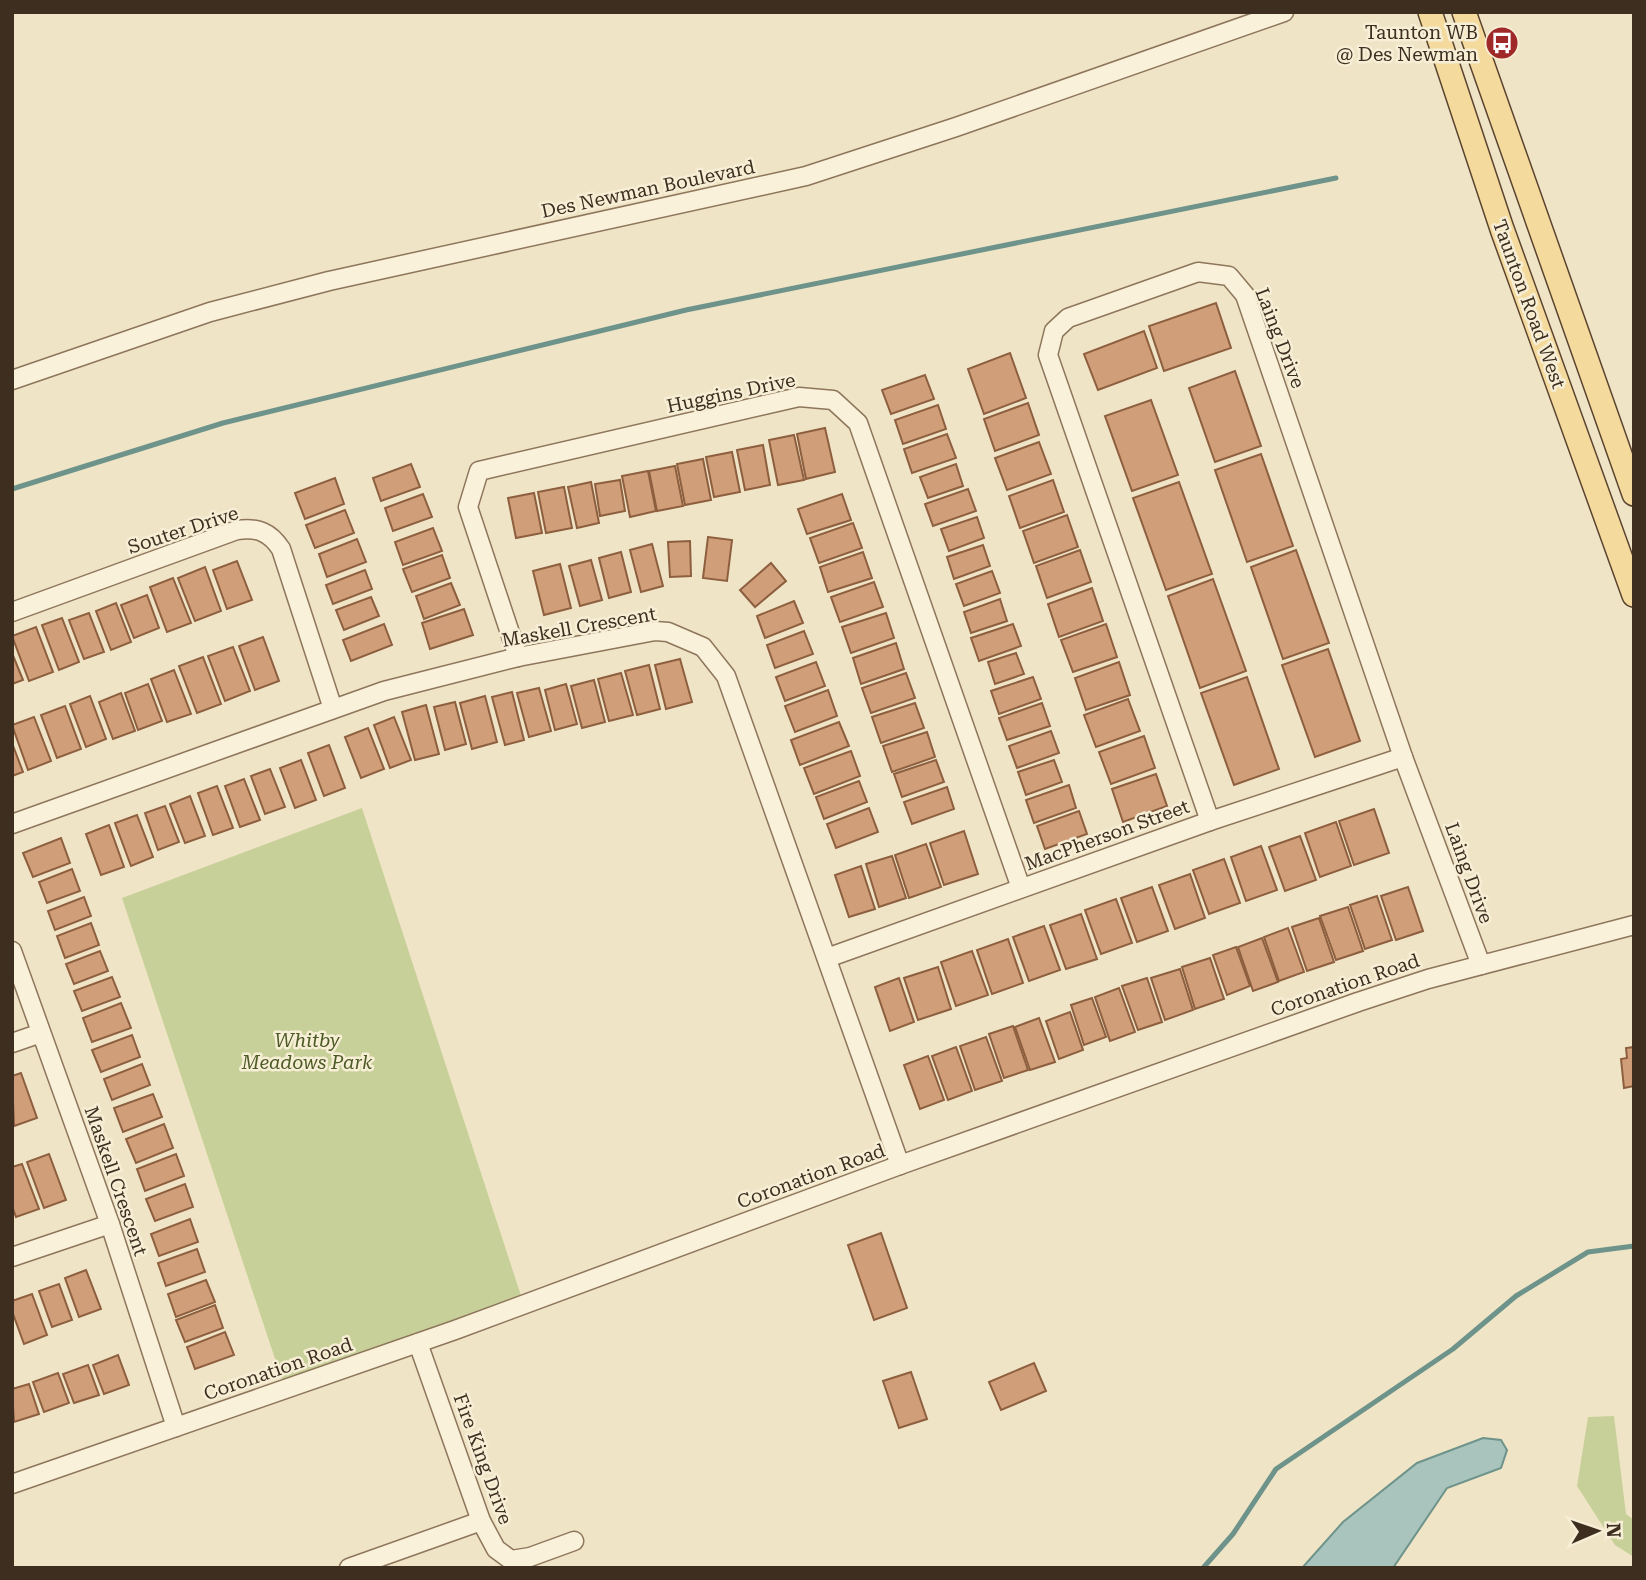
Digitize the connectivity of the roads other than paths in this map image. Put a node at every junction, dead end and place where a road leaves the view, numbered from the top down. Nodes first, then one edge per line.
1 (1284, 12) edge
2 (1430, 12) edge
3 (1464, 12) edge
4 (12, 380) edge
5 (1634, 494) edge
6 (1634, 595) edge
7 (12, 612) edge
8 (519, 657) junction
9 (333, 709) junction
10 (1403, 757) junction
11 (1210, 821) junction
12 (12, 824) edge
13 (1021, 888) junction
14 (1632, 923) edge
15 (12, 951) edge
16 (827, 958) junction
17 (1481, 965) junction
18 (41, 1033) junction
19 (12, 1043) edge
20 (900, 1165) junction
21 (110, 1224) junction
22 (12, 1257) edge
23 (418, 1343) junction
24 (176, 1427) junction
25 (12, 1484) edge
26 (481, 1521) junction
27 (574, 1541) dead end
28 (349, 1568) edge

1 - 4 street, Des Newman Boulevard
2 - 6 main road, Taunton Road West
3 - 5 main road, Taunton Road West
7 - 9 street, Souter Drive
8 - 9 street, Maskell Crescent
8 - 13 street, Huggins Drive
8 - 16 street, Maskell Crescent
9 - 12 street, Maskell Crescent
10 - 11 street, MacPherson Street
10 - 11 street, Laing Drive
10 - 17 street, Laing Drive
11 - 13 street, MacPherson Street
13 - 16 street, MacPherson Street
14 - 17 street, Coronation Road
15 - 18 street, Maskell Crescent
16 - 20 street, Maskell Crescent
17 - 20 street, Coronation Road
18 - 19 street
18 - 21 street, Maskell Crescent
20 - 23 street, Coronation Road
21 - 22 street
21 - 24 street, Maskell Crescent
23 - 24 street, Coronation Road
23 - 26 street, Fire King Drive
24 - 25 street, Coronation Road
26 - 27 street, Fire King Drive
26 - 28 street

